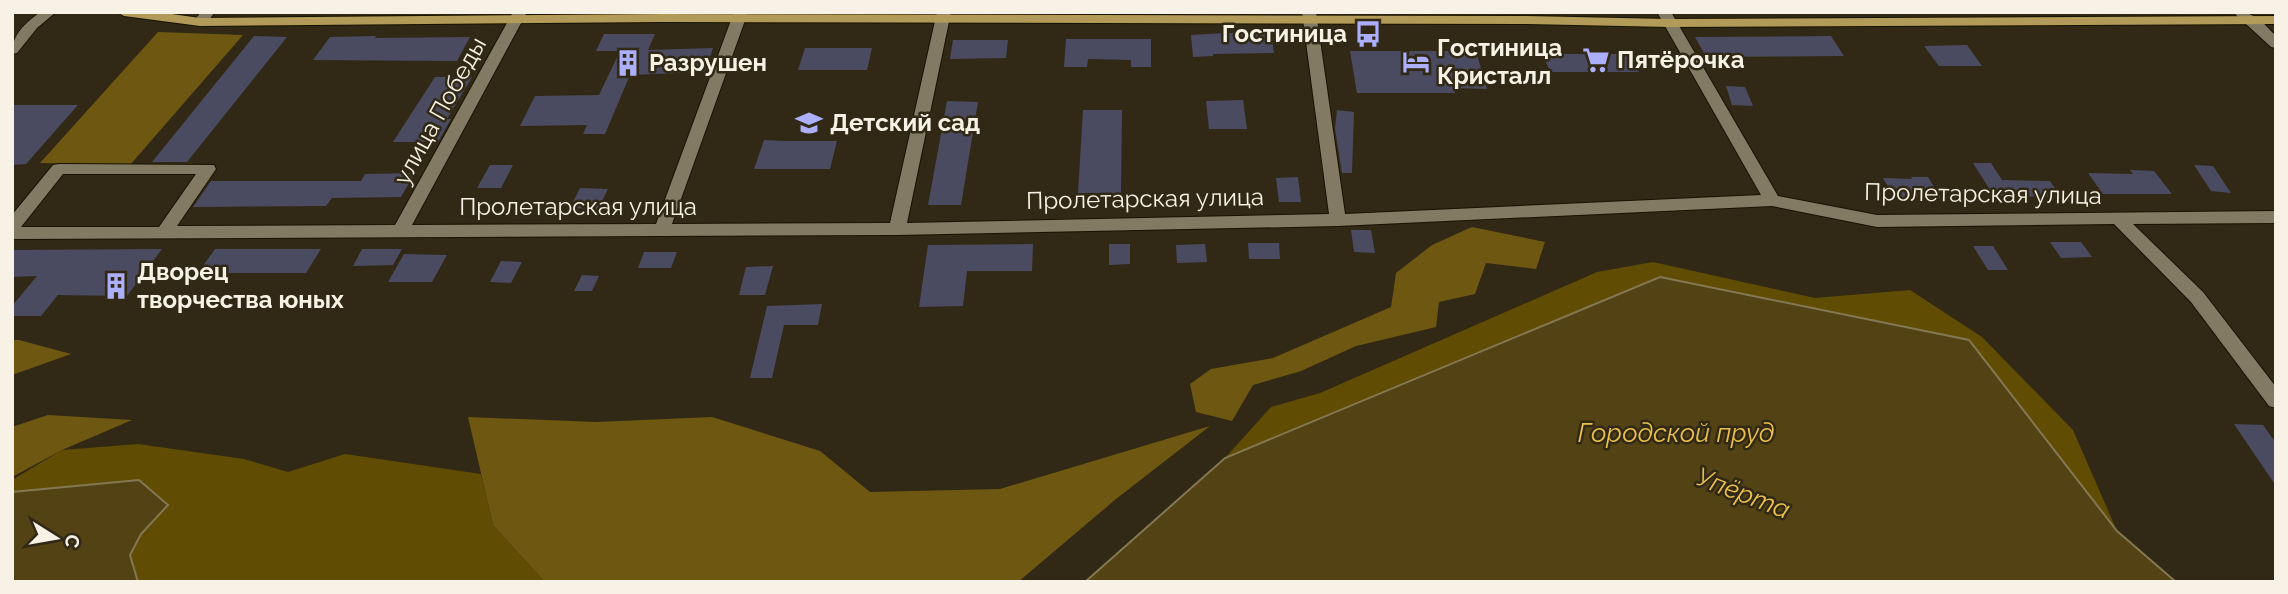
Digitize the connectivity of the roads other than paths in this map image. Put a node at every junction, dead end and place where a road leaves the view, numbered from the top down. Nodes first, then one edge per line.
1 (49, 12) edge
2 (124, 12) edge
3 (517, 16) edge
4 (740, 16) edge
5 (1309, 16) edge
6 (1526, 16) edge
7 (2246, 16) edge
8 (204, 17) edge
9 (943, 17) edge
10 (1666, 18) edge
11 (2276, 20) edge
12 (2276, 44) edge
13 (12, 50) edge
14 (1772, 200) junction
15 (2276, 218) edge
16 (1338, 220) junction
17 (2120, 221) junction
18 (12, 226) edge
19 (897, 229) junction
20 (400, 232) junction
21 (661, 232) junction
22 (12, 233) edge
23 (163, 234) junction
24 (2276, 401) edge

1 - 13 street
2 - 8 main road
3 - 4 main road
3 - 8 main road
3 - 20 street, улица Победы
4 - 9 main road
4 - 21 street
5 - 6 main road
5 - 9 main road
5 - 16 street
6 - 10 main road
7 - 10 main road
7 - 11 main road
7 - 12 street
9 - 19 street
10 - 14 street
14 - 16 street, Пролетарская улица
14 - 17 street, Пролетарская улица
15 - 17 street, Пролетарская улица
16 - 19 street, Пролетарская улица
17 - 24 street
18 - 23 street
19 - 21 street, Пролетарская улица
20 - 21 street, Пролетарская улица
20 - 23 street, Пролетарская улица
22 - 23 street, Пролетарская улица

